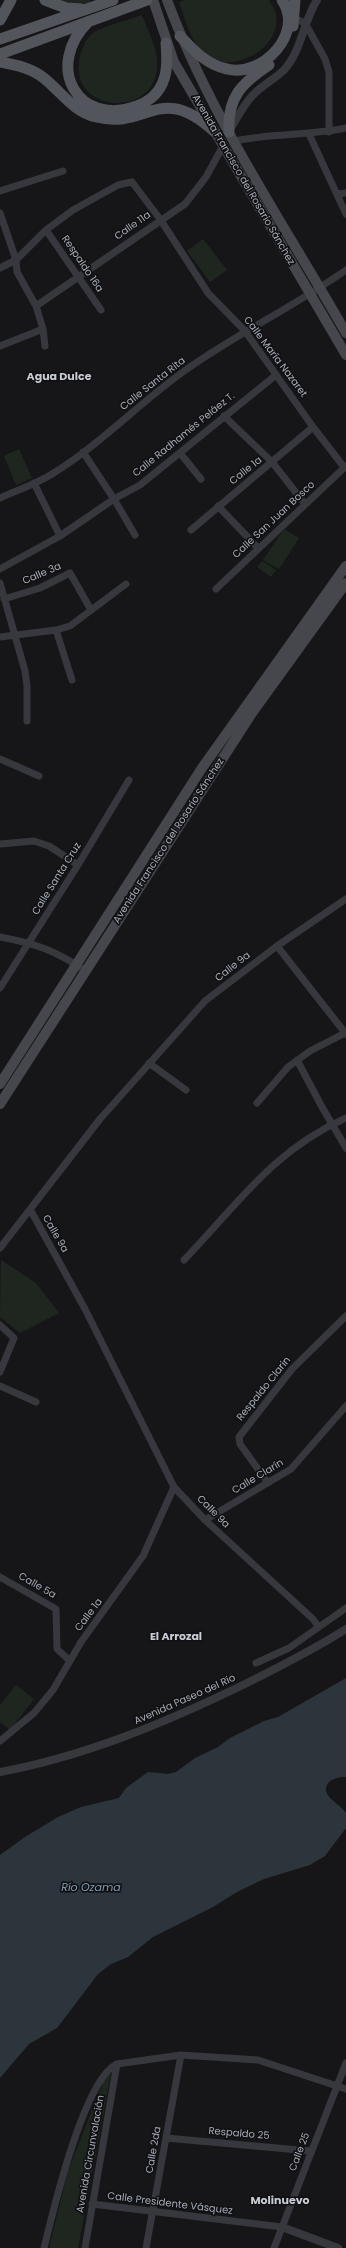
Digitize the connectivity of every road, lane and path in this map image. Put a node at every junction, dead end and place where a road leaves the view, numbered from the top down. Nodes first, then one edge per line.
1 (11, 0) edge
2 (45, 0) edge
3 (113, 0) edge
4 (147, 0) edge
5 (153, 0) edge
6 (167, 0) edge
7 (282, 0) edge
8 (295, 0) edge
9 (317, 0) edge
10 (90, 9) junction
11 (296, 19) junction
12 (0, 20) edge
13 (89, 21) junction
14 (180, 36) junction
15 (0, 39) edge
16 (166, 43) junction
17 (0, 54) edge
18 (0, 62) edge
19 (346, 128) edge
20 (215, 132) junction
21 (330, 132) junction
22 (309, 134) junction
23 (232, 136) junction
24 (223, 146) junction
25 (63, 171) dead end
26 (0, 191) edge
27 (346, 193) edge
28 (337, 194) junction
29 (0, 213) edge
30 (346, 214) edge
31 (160, 219) junction
32 (46, 230) junction
33 (16, 260) junction
34 (0, 268) edge
35 (346, 270) edge
36 (78, 277) junction
37 (320, 288) junction
38 (310, 294) junction
39 (36, 306) junction
40 (101, 310) dead end
41 (43, 328) junction
42 (245, 331) junction
43 (346, 332) edge
44 (0, 346) edge
45 (45, 346) dead end
46 (346, 354) edge
47 (276, 375) junction
48 (224, 416) junction
49 (313, 427) junction
50 (83, 452) junction
51 (180, 453) junction
52 (272, 462) junction
53 (345, 466) edge
54 (201, 479) dead end
55 (34, 484) junction
56 (0, 498) edge
57 (114, 499) junction
58 (305, 504) junction
59 (218, 506) junction
60 (191, 530) dead end
61 (134, 535) dead end
62 (60, 536) junction
63 (258, 548) junction
64 (346, 566) edge
65 (0, 569) edge
66 (0, 583) edge
67 (346, 583) edge
68 (126, 584) dead end
69 (216, 589) dead end
70 (4, 598) junction
71 (91, 610) junction
72 (56, 630) junction
73 (14, 635) junction
74 (0, 637) edge
75 (290, 654) junction
76 (72, 680) dead end
77 (248, 710) junction
78 (27, 721) dead end
79 (0, 759) edge
80 (39, 776) dead end
81 (129, 780) dead end
82 (0, 844) edge
83 (78, 865) junction
84 (346, 899) edge
85 (0, 937) edge
86 (30, 942) junction
87 (277, 946) junction
88 (76, 964) junction
89 (86, 971) junction
90 (0, 988) edge
91 (346, 1033) edge
92 (297, 1060) junction
93 (149, 1063) junction
94 (0, 1084) edge
95 (186, 1090) dead end
96 (257, 1103) dead end
97 (0, 1104) edge
98 (346, 1118) edge
99 (332, 1124) junction
100 (346, 1148) edge
101 (31, 1211) junction
102 (0, 1248) edge
103 (184, 1260) dead end
104 (346, 1316) edge
105 (0, 1325) edge
106 (0, 1372) edge
107 (0, 1386) edge
108 (36, 1402) dead end
109 (346, 1406) edge
110 (268, 1483) junction
111 (174, 1487) junction
112 (205, 1520) junction
113 (0, 1577) edge
114 (346, 1608) edge
115 (318, 1626) junction
116 (346, 1629) edge
117 (70, 1660) junction
118 (256, 1663) dead end
119 (0, 1741) edge
120 (1, 1771) edge
121 (181, 2055) junction
122 (346, 2063) edge
123 (117, 2064) junction
124 (338, 2086) junction
125 (346, 2089) edge
126 (166, 2138) junction
127 (310, 2150) junction
128 (92, 2204) junction
129 (152, 2212) junction
130 (282, 2227) junction
131 (44, 2248) edge
132 (85, 2248) edge
133 (146, 2248) edge
134 (274, 2248) edge
135 (338, 2248) edge

1 - 12 main road
2 - 10 main road
3 - 10 main road
4 - 13 main road
5 - 16 main road, Avenida Francisco del Rosario Sánchez
6 - 14 main road, Avenida Francisco del Rosario Sánchez
7 - 11 main road
8 - 11 main road
9 - 11 street
10 - 15 main road
11 - 14 main road
11 - 21 street
11 - 23 main road
13 - 16 main road
13 - 17 main road
14 - 23 main road, Avenida Francisco del Rosario Sánchez
16 - 20 main road, Avenida Francisco del Rosario Sánchez
18 - 20 main road
19 - 21 street
20 - 24 main road, Avenida Francisco del Rosario Sánchez
21 - 22 street
22 - 23 street
22 - 28 street
23 - 37 main road, Avenida Francisco del Rosario Sánchez
24 - 31 street, Calle 11a
24 - 38 main road, Avenida Francisco del Rosario Sánchez
25 - 26 street
27 - 28 street
28 - 30 street
29 - 33 street
31 - 32 street, Calle María Nazaret
31 - 36 street, Calle 11a
31 - 42 street, Calle María Nazaret
32 - 33 street
32 - 36 street, Respaldo 16a
33 - 34 street
33 - 39 street
35 - 37 street, Calle Santa Rita
36 - 39 street, Calle 11a
36 - 40 street, Respaldo 16a
37 - 38 street, Calle Santa Rita
37 - 43 main road, Avenida Francisco del Rosario Sánchez
38 - 42 street, Calle Santa Rita
38 - 46 main road, Avenida Francisco del Rosario Sánchez
39 - 41 street
41 - 44 street
41 - 45 street
42 - 47 street, Calle María Nazaret
42 - 50 street, Calle Santa Rita
47 - 48 street, Calle Radhamés Peláez T.
47 - 49 street, Calle María Nazaret
48 - 51 street, Calle Radhamés Peláez T.
48 - 52 street
49 - 52 street, Calle 1a
49 - 53 street, Calle María Nazaret
50 - 55 street, Calle Santa Rita
50 - 57 street
51 - 54 street
51 - 57 street, Calle Radhamés Peláez T.
52 - 58 street
52 - 59 street, Calle 1a
53 - 58 street, Calle San Juan Bosco
55 - 56 street, Calle Santa Rita
55 - 62 street
57 - 61 street
57 - 62 street, Calle Radhamés Peláez T.
58 - 63 street, Calle San Juan Bosco
59 - 60 street, Calle 1a
59 - 63 street
62 - 65 street, Calle Radhamés Peláez T.
63 - 69 street, Calle San Juan Bosco
64 - 75 main road, Avenida Francisco del Rosario Sánchez
66 - 70 street
67 - 75 main road, Avenida Francisco del Rosario Sánchez
68 - 71 street
70 - 71 street, Calle 3a
70 - 73 street
71 - 72 street
72 - 73 street
72 - 76 street
73 - 74 street
73 - 78 street
75 - 77 main road, Avenida Francisco del Rosario Sánchez
77 - 88 main road, Avenida Francisco del Rosario Sánchez
77 - 89 main road, Avenida Francisco del Rosario Sánchez
79 - 80 street
81 - 83 street, Calle Santa Cruz
82 - 83 street
83 - 86 street, Calle Santa Cruz
84 - 87 street, Calle 9a
85 - 86 street
86 - 88 street
86 - 90 street, Calle Santa Cruz
87 - 91 street
87 - 93 street, Calle 9a
88 - 89 street
88 - 94 main road, Avenida Francisco del Rosario Sánchez
89 - 97 main road, Avenida Francisco del Rosario Sánchez
91 - 92 street
92 - 96 street
92 - 99 street
93 - 95 street
93 - 101 street, Calle 9a
98 - 99 street
99 - 100 street
99 - 103 street
101 - 102 street
101 - 111 street, Calle 9a
104 - 110 street, Respaldo Clarin
105 - 106 street
107 - 108 street
109 - 110 street, Calle Clarín
110 - 112 street, Calle Clarín
111 - 112 street, Calle 9a
111 - 117 street, Calle 1a
112 - 115 street, Calle 9a
113 - 117 street, Calle 5a
114 - 115 street
115 - 118 street
116 - 120 street, Avenida Paseo del Río
117 - 119 street, Calle 1a
121 - 123 street
121 - 124 street
121 - 126 street, Calle 2da
122 - 124 street, Calle 25
123 - 128 street, Avenida Circunvalación
123 - 131 street
124 - 125 street
124 - 127 street, Calle 25
126 - 127 street, Respaldo 25
126 - 129 street, Calle 2da
127 - 130 street, Calle 25
128 - 129 street, Calle Presidente Vásquez
128 - 132 street, Avenida Circunvalación
129 - 130 street, Calle Presidente Vásquez
129 - 133 street, Calle 2da
130 - 134 street, Calle 25
130 - 135 street, Calle Presidente Vásquez

